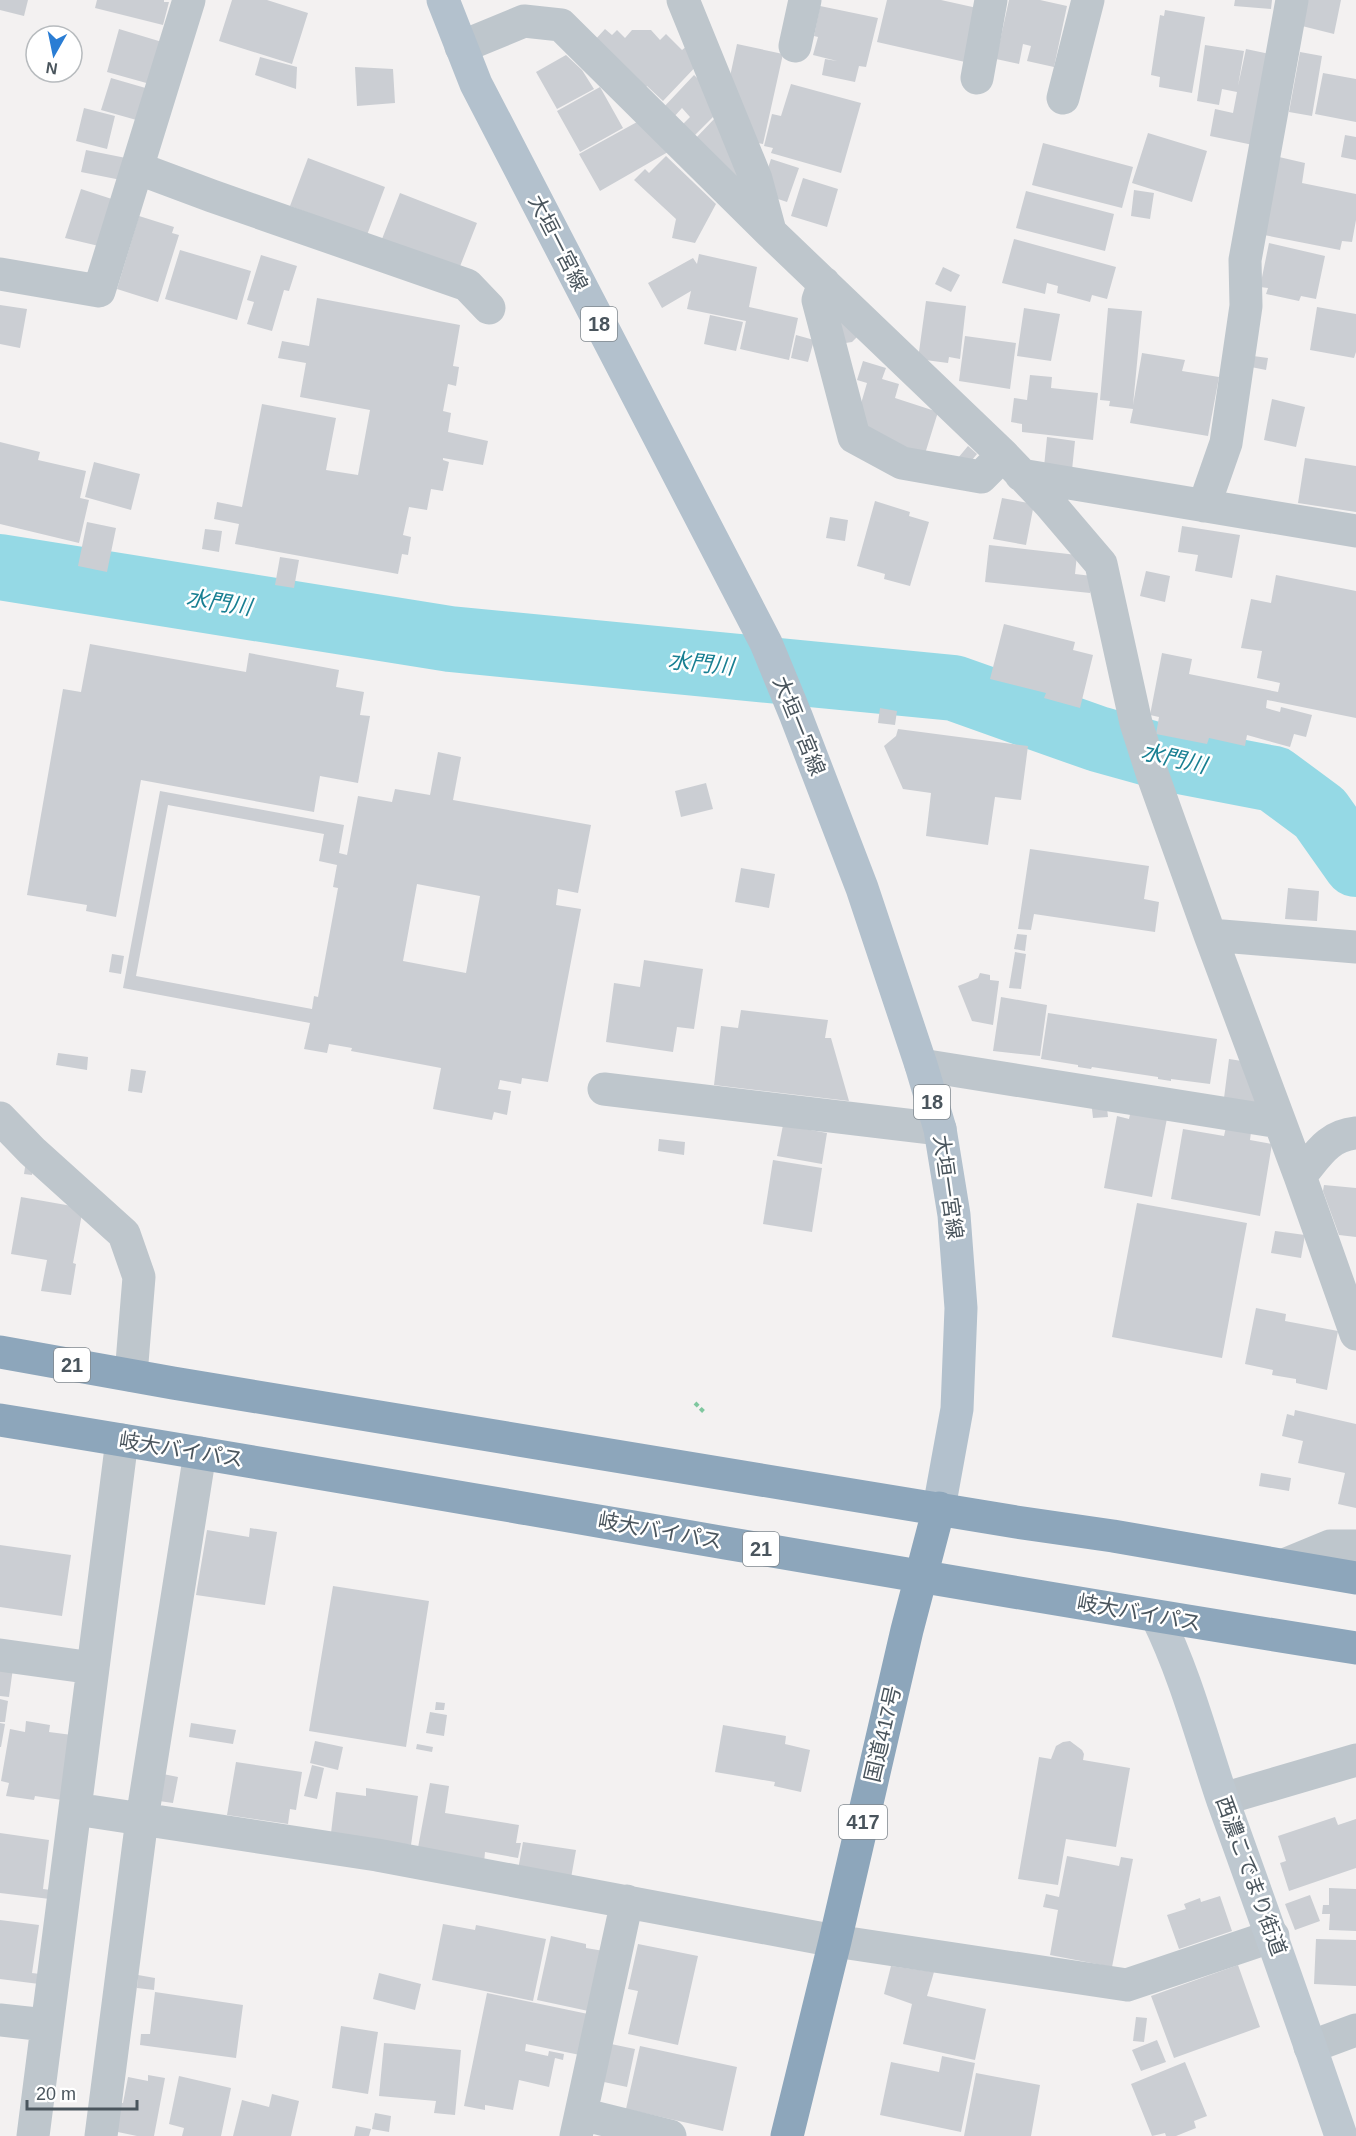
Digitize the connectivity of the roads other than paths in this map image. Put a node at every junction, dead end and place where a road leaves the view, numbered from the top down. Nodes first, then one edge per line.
1 (189, 0) edge
2 (442, 0) edge
3 (683, 0) edge
4 (805, 0) edge
5 (991, 0) edge
6 (1088, 0) edge
7 (1292, 0) edge
8 (795, 46) dead end
9 (460, 47) junction
10 (977, 78) dead end
11 (1063, 98) dead end
12 (137, 168) junction
13 (770, 232) junction
14 (0, 274) edge
15 (824, 283) junction
16 (489, 308) dead end
17 (1012, 465) junction
18 (1204, 506) junction
19 (1356, 531) edge
20 (1210, 935) junction
21 (1356, 947) edge
22 (921, 1065) junction
23 (604, 1089) dead end
24 (0, 1118) edge
25 (1279, 1122) junction
26 (940, 1129) junction
27 (1356, 1133) edge
28 (1300, 1176) junction
29 (1356, 1334) edge
30 (0, 1352) edge
31 (149, 1378) junction
32 (0, 1420) edge
33 (141, 1443) junction
34 (200, 1453) junction
35 (939, 1508) junction
36 (1356, 1546) edge
37 (1284, 1565) junction
38 (922, 1576) junction
39 (1356, 1578) edge
40 (1157, 1617) junction
41 (1356, 1648) edge
42 (0, 1655) edge
43 (93, 1668) junction
44 (1356, 1760) edge
45 (1223, 1799) junction
46 (108, 1814) junction
47 (627, 1900) junction
48 (1273, 1936) junction
49 (836, 1941) junction
50 (0, 2020) edge
51 (46, 2025) junction
52 (1356, 2030) edge
53 (1310, 2047) junction
54 (578, 2125) edge
55 (33, 2136) edge
56 (101, 2136) edge
57 (670, 2136) edge
58 (787, 2136) edge
59 (1341, 2136) edge

1 - 12 street
2 - 9 main road, 大垣一宮線 / 18
3 - 13 street
4 - 8 street
5 - 10 street
6 - 11 street
7 - 18 street
9 - 13 street
9 - 22 main road, 大垣一宮線 / 18
12 - 14 street
12 - 16 street
13 - 15 street
15 - 17 street
15 - 17 street
17 - 18 street
17 - 20 street
18 - 19 street
20 - 21 street
20 - 25 street
22 - 25 street
22 - 26 main road, 大垣一宮線 / 18
23 - 26 street
24 - 31 street
25 - 28 street
26 - 35 main road, 大垣一宮線 / 18
27 - 28 street
28 - 29 street
30 - 31 highway, 21
31 - 35 highway, 21
32 - 33 highway, 岐大バイパス / 21
33 - 34 highway, 岐大バイパス / 21
33 - 43 street
34 - 38 highway, 岐大バイパス / 21
34 - 46 street
35 - 37 highway, 21
35 - 38 highway, 国道417号 / 417
36 - 37 street
37 - 39 highway, 21
38 - 40 highway, 岐大バイパス / 21
38 - 49 highway, 国道417号 / 417
40 - 41 highway, 岐大バイパス / 21
40 - 45 street, 西濃こでまり街道
42 - 43 street
43 - 46 street
44 - 45 street
45 - 48 street, 西濃こでまり街道
46 - 47 street
46 - 51 street
46 - 56 street
47 - 49 street
47 - 54 street
48 - 49 street
48 - 53 street, 西濃こでまり街道
49 - 58 highway, 国道417号 / 417
50 - 51 street
51 - 55 street
52 - 53 street
53 - 59 street, 西濃こでまり街道
54 - 57 street

